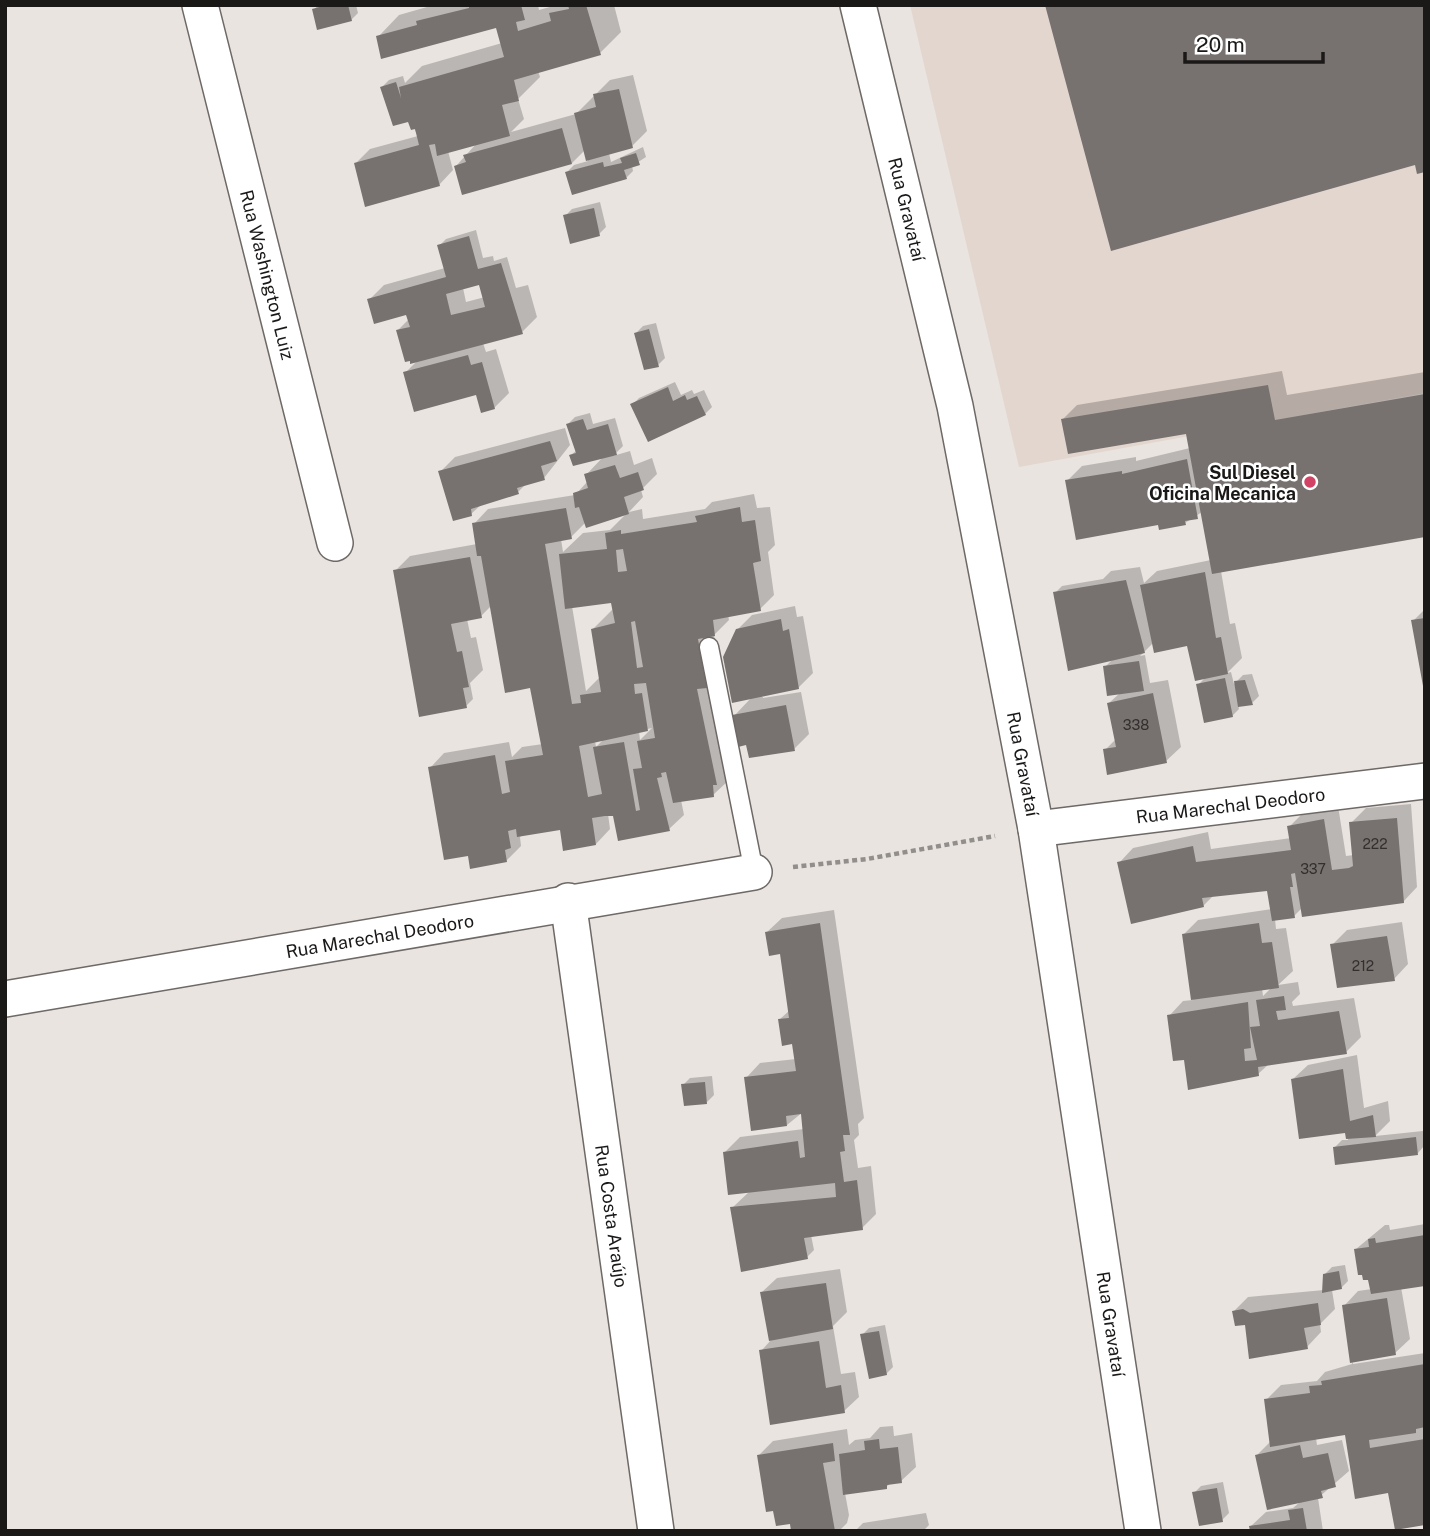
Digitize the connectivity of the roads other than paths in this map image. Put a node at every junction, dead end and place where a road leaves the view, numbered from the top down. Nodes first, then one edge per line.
1 (200, 5) edge
2 (858, 5) edge
3 (335, 543) dead end
4 (709, 647) dead end
5 (1425, 781) edge
6 (1036, 829) junction
7 (770, 870) joint
8 (568, 901) junction
9 (5, 999) edge
10 (656, 1531) edge
11 (1143, 1531) edge

1 - 3 street, Rua Washington Luiz
2 - 6 street, Rua Gravataí
4 - 7 lane
5 - 6 street, Rua Marechal Deodoro
6 - 11 street, Rua Gravataí
7 - 8 street, Rua Marechal Deodoro
8 - 9 street, Rua Marechal Deodoro
8 - 10 street, Rua Costa Araújo

